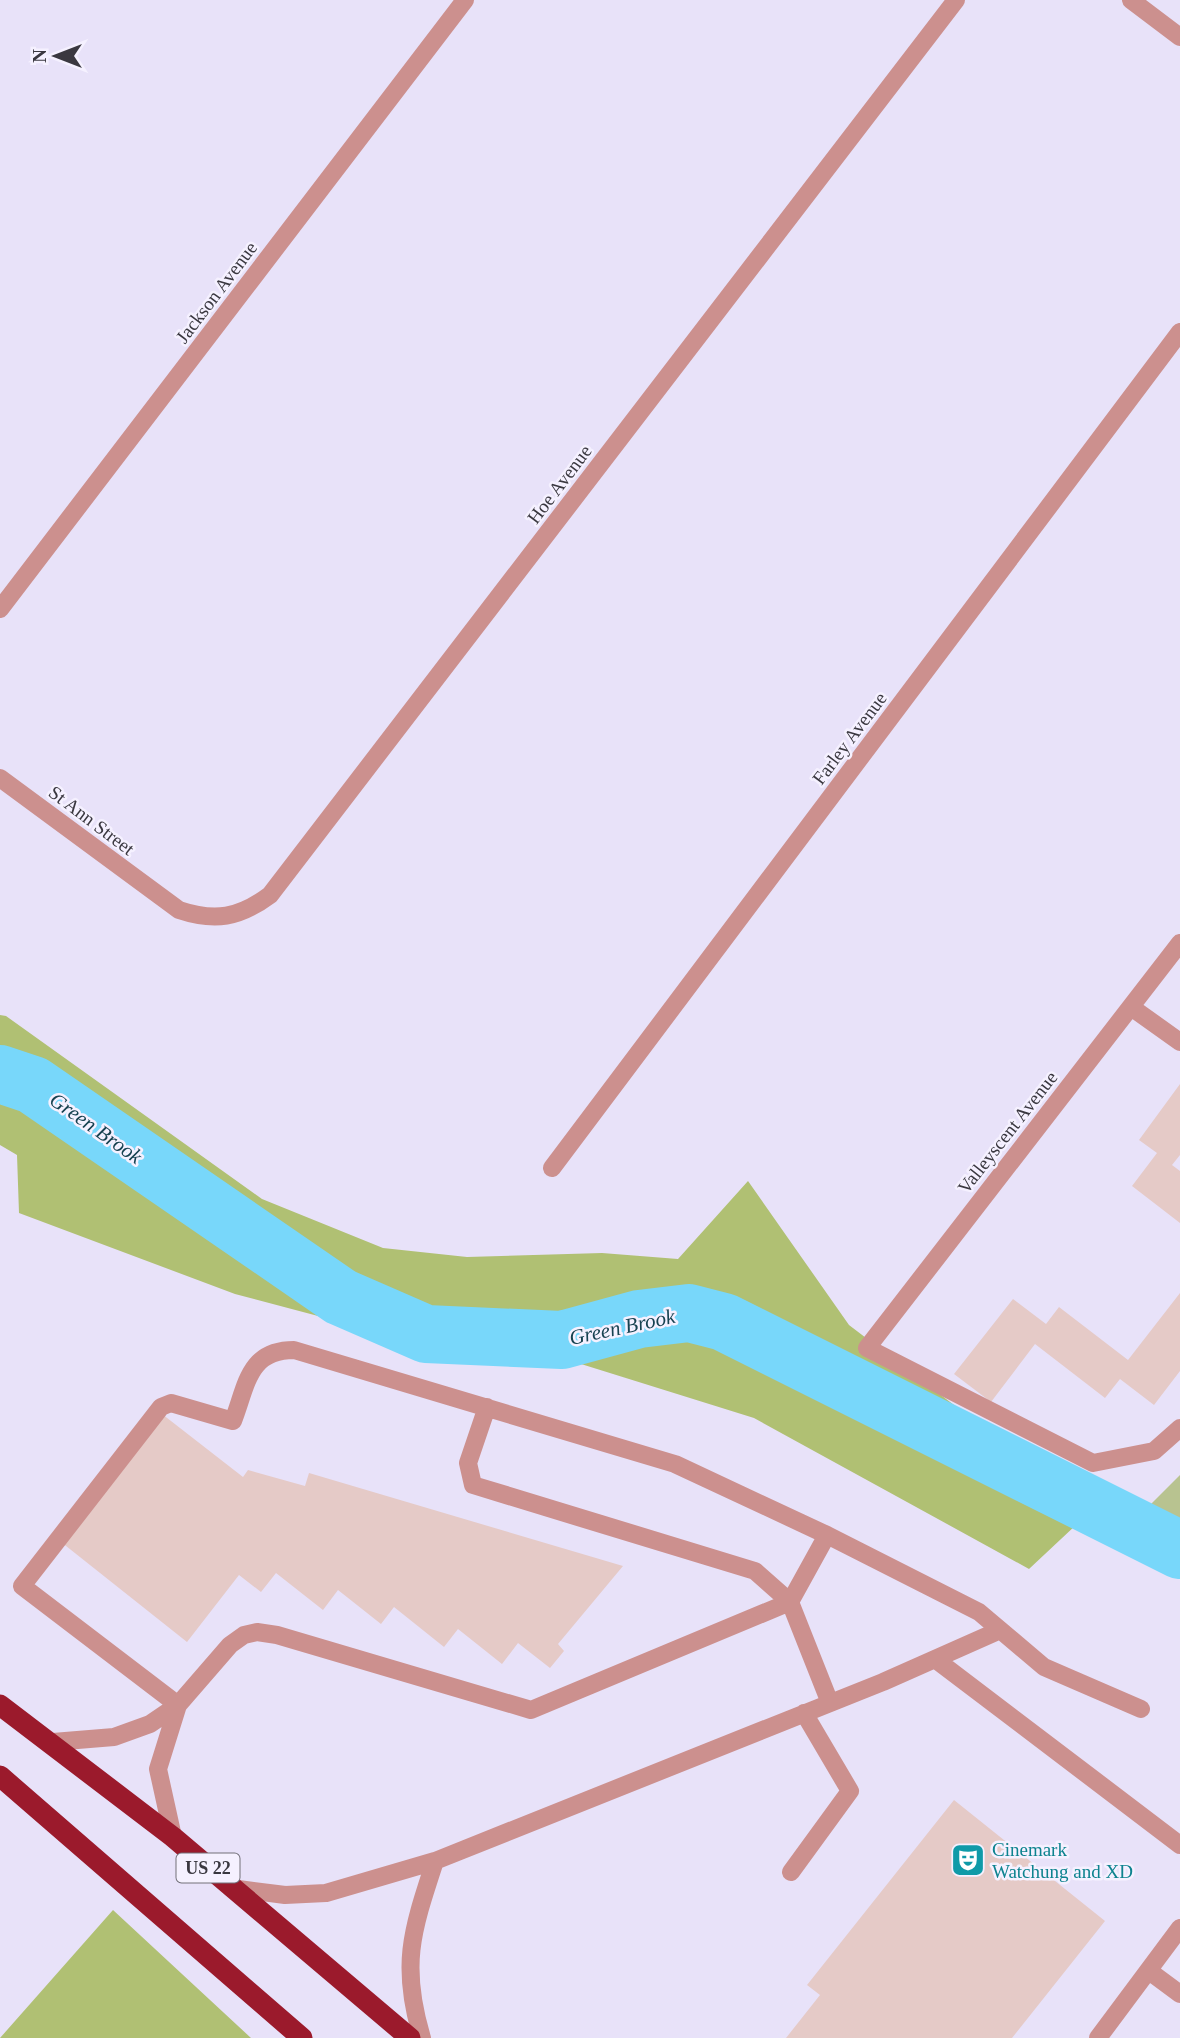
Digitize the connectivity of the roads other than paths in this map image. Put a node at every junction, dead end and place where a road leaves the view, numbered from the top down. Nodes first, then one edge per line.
1 (465, 0) edge
2 (956, 0) edge
3 (1131, 0) edge
4 (1180, 37) edge
5 (1180, 332) edge
6 (0, 609) edge
7 (0, 778) edge
8 (159, 896) joint
9 (1180, 943) edge
10 (1130, 1007) junction
11 (1180, 1042) edge
12 (552, 1168) dead end
13 (488, 1407) junction
14 (1180, 1428) edge
15 (827, 1535) junction
16 (790, 1602) junction
17 (998, 1631) junction
18 (935, 1659) junction
19 (830, 1703) junction
20 (178, 1704) junction
21 (0, 1705) edge
22 (1141, 1709) dead end
23 (804, 1713) junction
24 (52, 1742) junction
25 (0, 1776) edge
26 (173, 1837) junction
27 (1180, 1845) edge
28 (435, 1861) junction
29 (791, 1872) dead end
30 (231, 1888) junction
31 (1178, 1935) edge
32 (1149, 1971) junction
33 (1180, 1994) edge
34 (302, 2038) edge
35 (410, 2038) edge
36 (422, 2038) edge
37 (1098, 2038) edge

1 - 6 street, Jackson Avenue
2 - 8 street, Hoe Avenue
3 - 4 street
5 - 12 street, Farley Avenue
7 - 8 street, St Ann Street
9 - 10 street, Valleyscent Avenue
10 - 11 street
10 - 14 street, Valleyscent Avenue
13 - 15 street
13 - 16 street
13 - 20 street
15 - 16 street
15 - 17 street
16 - 19 street
16 - 20 street
17 - 18 street
17 - 22 street
18 - 19 street
18 - 27 street
19 - 23 street
20 - 24 street
20 - 26 street
21 - 24 highway, US 22
23 - 28 street
23 - 29 street
24 - 26 highway, US 22
25 - 34 highway
26 - 30 highway, US 22
28 - 30 street
28 - 36 street
30 - 35 highway, US 22
31 - 32 street
32 - 33 street
32 - 37 street

